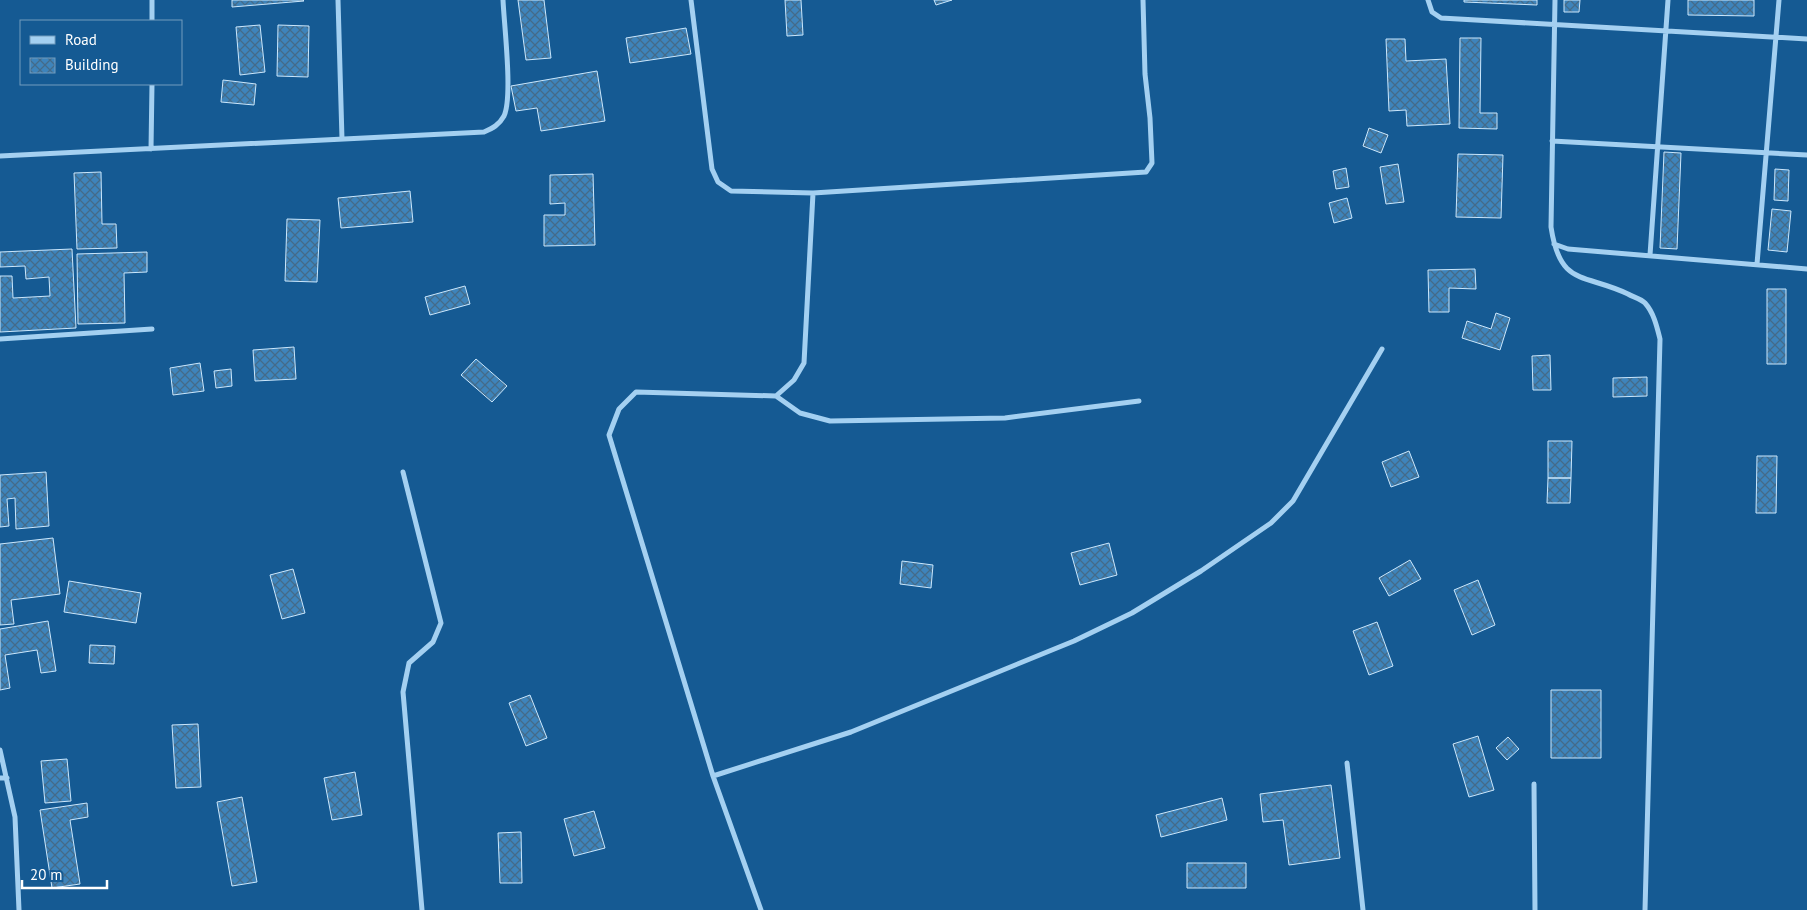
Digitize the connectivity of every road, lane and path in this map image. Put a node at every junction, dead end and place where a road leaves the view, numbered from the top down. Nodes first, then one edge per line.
1 (152, 0) edge
2 (338, 0) edge
3 (503, 0) edge
4 (691, 0) edge
5 (1143, 0) edge
6 (1428, 0) edge
7 (1555, 0) edge
8 (1668, 0) edge
9 (1779, 0) edge
10 (152, 20) edge
11 (1554, 24) junction
12 (1666, 31) junction
13 (1777, 38) junction
14 (1807, 39) edge
15 (152, 85) edge
16 (342, 139) junction
17 (1552, 141) junction
18 (1658, 147) junction
19 (151, 149) junction
20 (1766, 152) junction
21 (1807, 155) edge
22 (0, 156) edge
23 (813, 193) junction
24 (1554, 244) junction
25 (1650, 256) junction
26 (1757, 264) junction
27 (1807, 269) edge
28 (152, 329) dead end
29 (0, 339) edge
30 (1382, 349) dead end
31 (776, 396) junction
32 (1139, 401) dead end
33 (403, 472) dead end
34 (0, 750) edge
35 (1347, 763) dead end
36 (713, 776) junction
37 (0, 778) edge
38 (8, 778) junction
39 (1534, 784) dead end
40 (18, 910) edge
41 (422, 910) edge
42 (761, 910) edge
43 (1362, 910) edge
44 (1534, 910) edge
45 (1645, 910) edge

1 - 10 street
2 - 16 street
3 - 16 street
4 - 23 street
5 - 23 street
6 - 11 street
7 - 11 street
8 - 12 street
9 - 13 street
11 - 12 street
11 - 17 street
12 - 13 street
12 - 18 street
13 - 14 street
13 - 20 street
15 - 19 street
16 - 19 street
17 - 18 street
17 - 24 street
18 - 20 street
18 - 25 street
19 - 22 street
20 - 21 street
20 - 26 street
23 - 31 street
24 - 25 street
24 - 45 street
25 - 26 street
26 - 27 street
28 - 29 street
30 - 36 street
31 - 32 street
31 - 36 street
33 - 41 street
34 - 38 street
35 - 43 street
36 - 42 street
37 - 38 street
38 - 40 street
39 - 44 street

